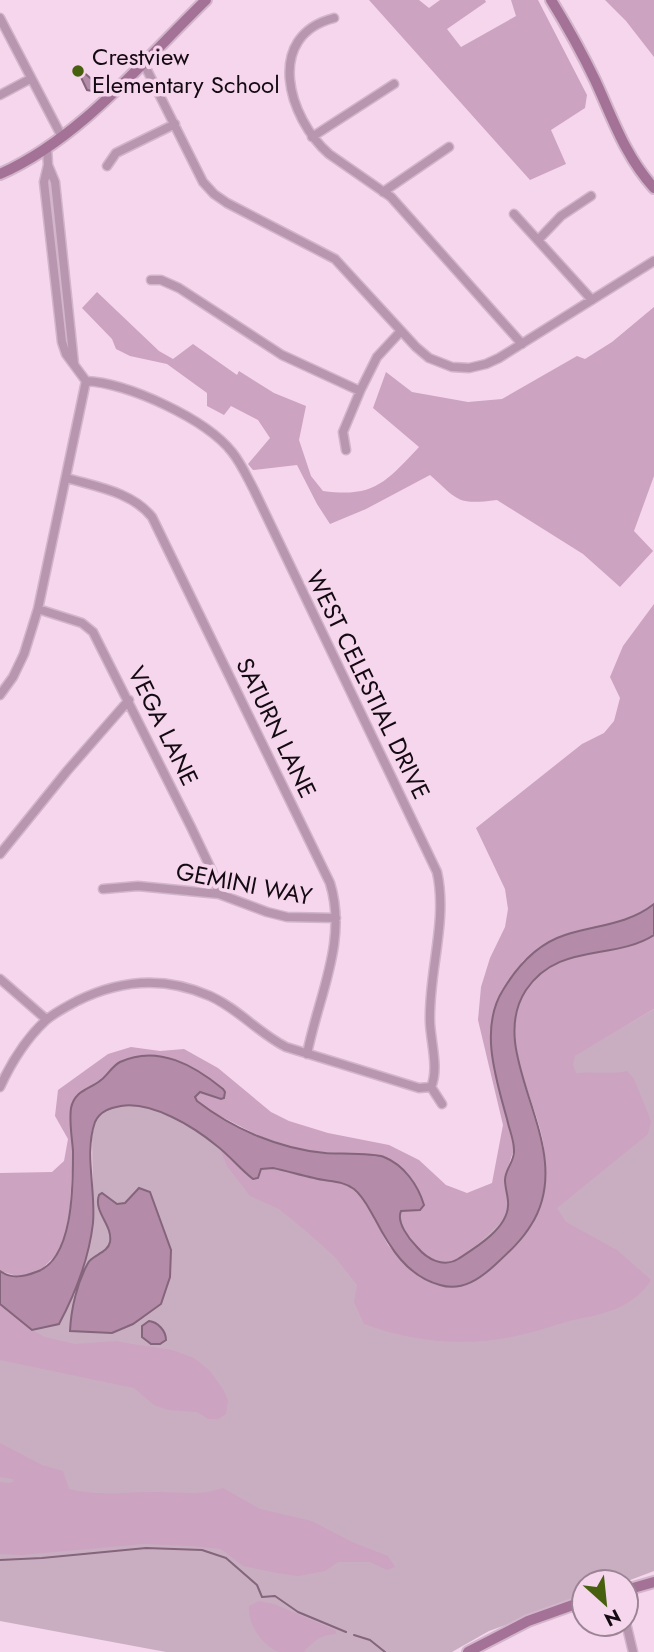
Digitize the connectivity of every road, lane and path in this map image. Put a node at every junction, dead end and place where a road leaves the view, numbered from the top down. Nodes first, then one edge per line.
1 (206, 0) edge
2 (551, 0) edge
3 (0, 18) edge
4 (334, 18) dead end
5 (143, 62) junction
6 (30, 79) junction
7 (394, 84) dead end
8 (0, 95) edge
9 (175, 124) junction
10 (62, 137) junction
11 (312, 137) junction
12 (449, 147) dead end
13 (47, 148) junction
14 (107, 166) dead end
15 (0, 174) edge
16 (654, 188) edge
17 (383, 191) junction
18 (591, 196) dead end
19 (514, 214) dead end
20 (539, 239) junction
21 (654, 261) edge
22 (151, 281) dead end
23 (592, 300) junction
24 (401, 331) junction
25 (522, 344) junction
26 (86, 381) junction
27 (360, 391) junction
28 (346, 450) dead end
29 (67, 478) junction
30 (38, 609) junction
31 (0, 695) edge
32 (129, 700) junction
33 (0, 855) edge
34 (103, 889) dead end
35 (219, 894) junction
36 (336, 918) junction
37 (0, 979) edge
38 (46, 1019) junction
39 (307, 1054) junction
40 (0, 1087) edge
41 (431, 1087) junction
42 (442, 1104) dead end
43 (570, 1606) edge
44 (468, 1652) edge

1 - 5 street
2 - 16 street
3 - 6 street
4 - 11 street
5 - 9 street
5 - 10 street
6 - 8 street
6 - 10 street
7 - 11 street
9 - 14 street
9 - 24 street
10 - 13 street
11 - 17 street
12 - 17 street
13 - 15 street
13 - 26 street
17 - 25 street
18 - 20 street
19 - 20 street
20 - 23 street
21 - 23 street
22 - 27 street
23 - 25 street
24 - 25 street
24 - 27 street
26 - 29 street
26 - 41 street, WEST CELESTIAL DRIVE
27 - 28 street
29 - 30 street
29 - 36 street, SATURN LANE
30 - 31 street
30 - 32 street, VEGA LANE
32 - 33 street
32 - 35 street, VEGA LANE
34 - 35 street, GEMINI WAY
35 - 36 street, GEMINI WAY
36 - 39 street, SATURN LANE
37 - 38 street
38 - 39 street
38 - 40 street
39 - 41 street
41 - 42 street
43 - 44 street

